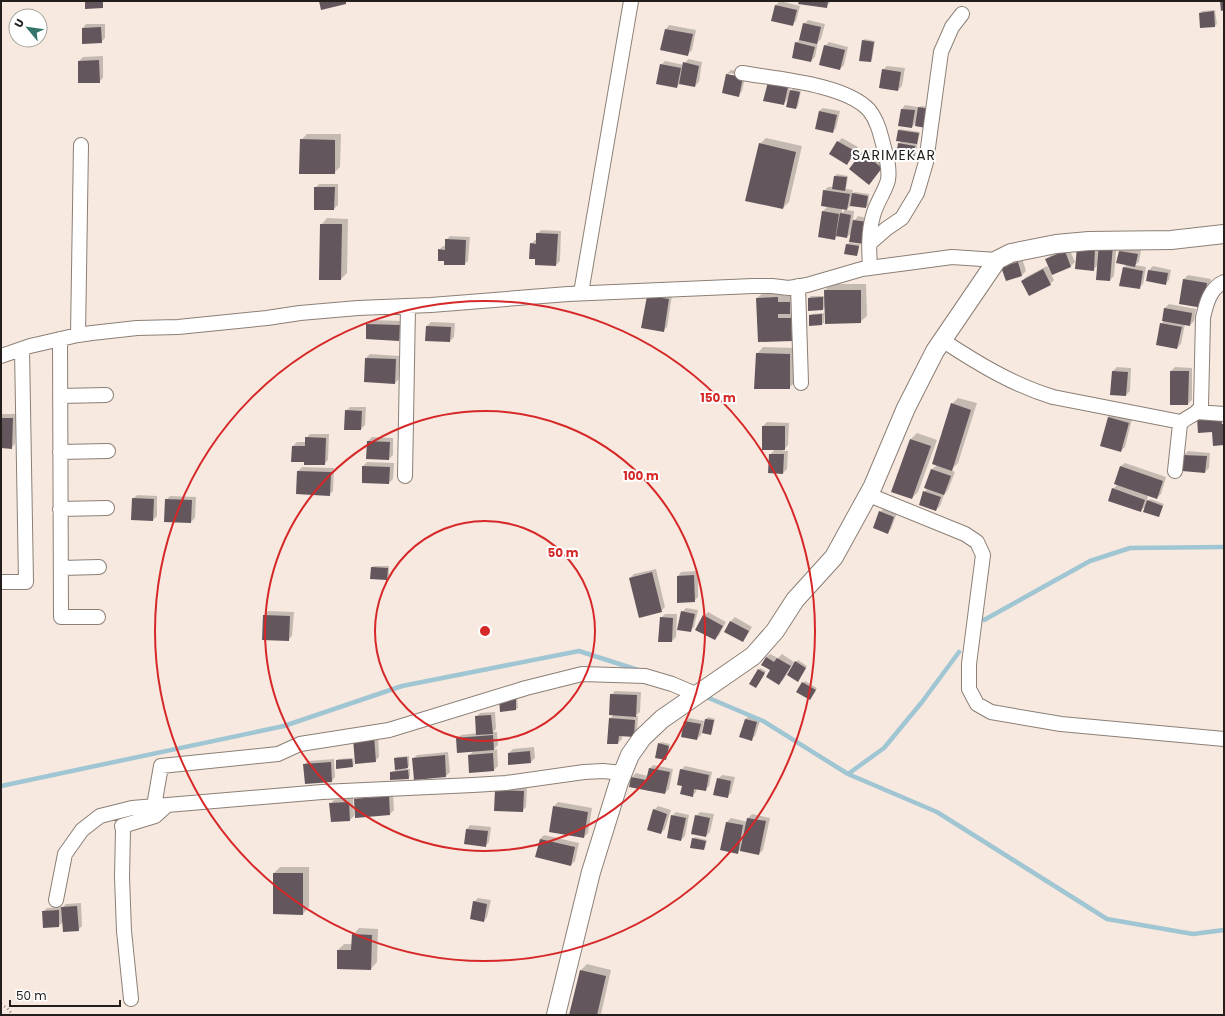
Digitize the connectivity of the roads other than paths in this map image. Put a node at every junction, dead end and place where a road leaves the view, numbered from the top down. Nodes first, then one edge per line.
1 (631, 1) edge
2 (962, 14) dead end
3 (742, 73) dead end
4 (81, 145) dead end
5 (1224, 234) edge
6 (870, 243) junction
7 (998, 260) junction
8 (870, 268) junction
9 (1224, 282) edge
10 (798, 286) junction
11 (581, 293) junction
12 (408, 306) junction
13 (78, 335) junction
14 (60, 339) junction
15 (942, 340) junction
16 (22, 349) junction
17 (1, 356) edge
18 (801, 383) dead end
19 (106, 395) dead end
20 (60, 396) junction
21 (1197, 412) junction
22 (1224, 414) edge
23 (1181, 422) junction
24 (108, 451) dead end
25 (60, 452) junction
26 (1175, 470) dead end
27 (405, 476) dead end
28 (869, 495) junction
29 (106, 508) dead end
30 (60, 509) junction
31 (99, 567) dead end
32 (60, 568) junction
33 (1, 582) edge
34 (98, 617) dead end
35 (698, 695) junction
36 (1224, 739) edge
37 (622, 773) junction
38 (160, 806) junction
39 (56, 900) dead end
40 (131, 999) dead end
41 (556, 1015) edge

1 - 11 street
2 - 6 street
3 - 6 street
4 - 13 street
5 - 7 street
6 - 8 street
7 - 8 street
7 - 15 street
8 - 10 street
9 - 21 street
10 - 11 street
10 - 18 street
11 - 12 street
12 - 13 street
12 - 27 street
13 - 14 street
14 - 16 street
14 - 20 street
15 - 23 street
15 - 28 street
16 - 17 street
16 - 33 street
19 - 20 street
20 - 25 street
21 - 22 street
21 - 23 street
23 - 26 street
24 - 25 street
25 - 30 street
28 - 35 street
28 - 36 street
29 - 30 street
30 - 32 street
31 - 32 street
32 - 34 street
35 - 37 street
35 - 38 street
37 - 38 street
37 - 41 street
38 - 39 street
38 - 40 street

